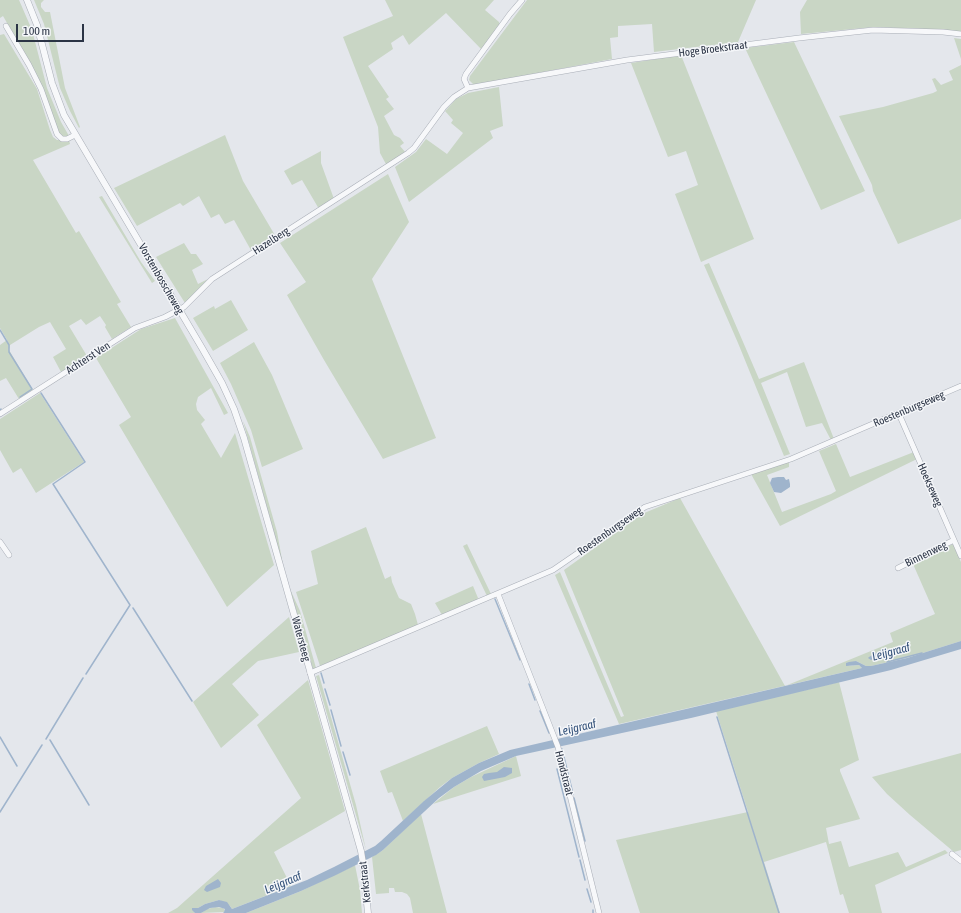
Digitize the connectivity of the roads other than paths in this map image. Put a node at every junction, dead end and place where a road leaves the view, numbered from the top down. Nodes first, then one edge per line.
1 (27, 0) edge
2 (522, 0) edge
3 (6, 26) dead end
4 (961, 34) edge
5 (468, 88) junction
6 (75, 135) junction
7 (179, 310) junction
8 (961, 386) edge
9 (0, 414) edge
10 (899, 414) junction
11 (240, 427) joint
12 (954, 540) junction
13 (0, 542) edge
14 (8, 555) dead end
15 (961, 556) edge
16 (898, 568) dead end
17 (498, 594) junction
18 (310, 673) junction
19 (361, 851) joint
20 (952, 854) dead end
21 (961, 861) edge
22 (368, 913) edge
23 (599, 913) edge

1 - 6 street, Vorstenbosscheweg
2 - 5 street
3 - 6 street
4 - 5 street, Hoge Broekstraat
5 - 7 street, Hazelberg
6 - 7 street, Vorstenbosscheweg
7 - 9 street, Achterst Ven
7 - 11 street, Vorstenbosscheweg
8 - 10 street, Roestenburgseweg
10 - 12 street, Hoekseweg
10 - 17 street, Roestenburgseweg
11 - 18 street, Watersteeg
12 - 15 street, Hoekseweg
12 - 16 street, Binnenweg
13 - 14 street
17 - 18 street, Roestenburgseweg
17 - 23 street, Hondstraat
18 - 19 street, Watersteeg
19 - 22 street, Kerkstraat
20 - 21 street

